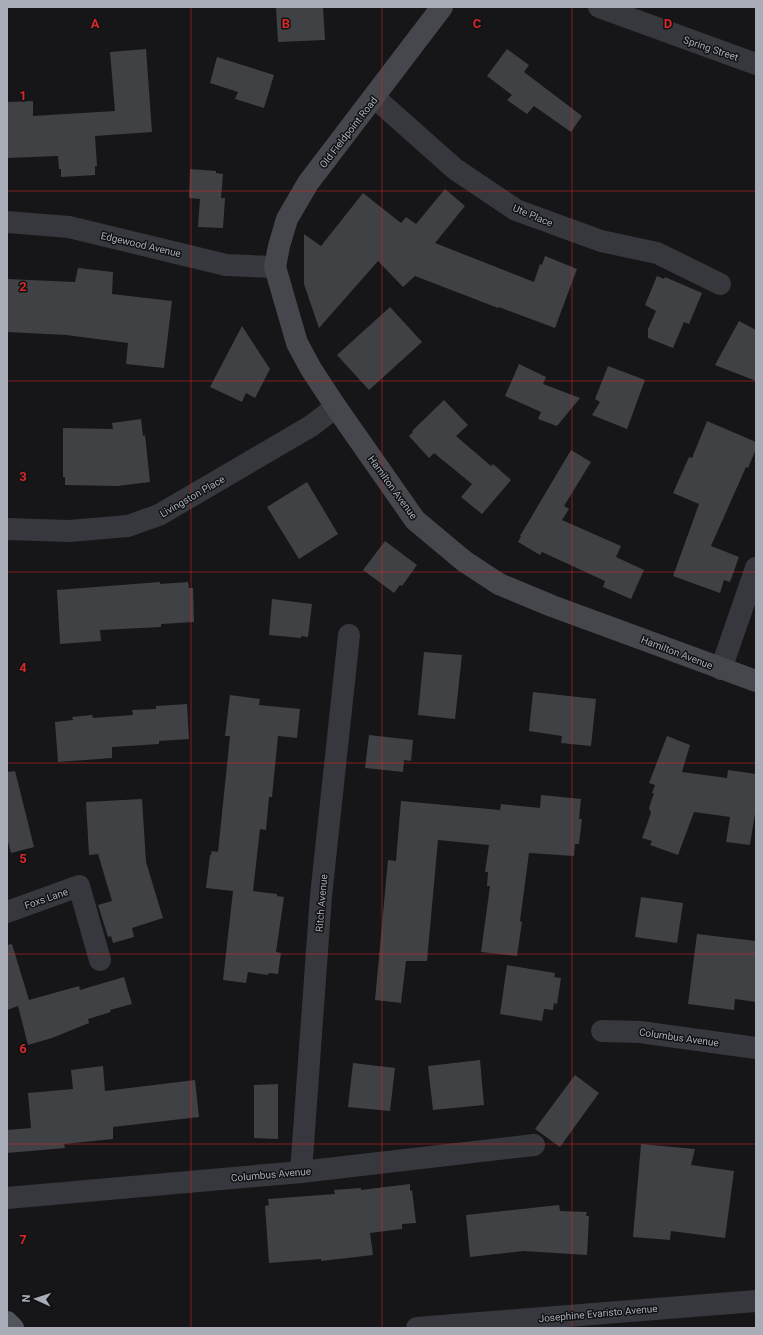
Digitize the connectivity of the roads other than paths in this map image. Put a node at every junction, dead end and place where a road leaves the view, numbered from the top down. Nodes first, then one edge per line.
1 (442, 7) edge
2 (599, 7) edge
3 (756, 64) edge
4 (374, 97) junction
5 (7, 222) edge
6 (275, 267) junction
7 (720, 284) dead end
8 (336, 407) junction
9 (7, 529) edge
10 (756, 568) edge
11 (349, 635) dead end
12 (721, 669) junction
13 (756, 681) edge
14 (7, 912) edge
15 (100, 960) dead end
16 (602, 1030) dead end
17 (756, 1048) edge
18 (534, 1145) dead end
19 (301, 1172) junction
20 (7, 1198) edge
21 (756, 1301) edge
22 (7, 1322) edge
23 (13, 1328) edge
24 (417, 1328) edge

1 - 4 main road, Old Fieldpoint Road
2 - 3 street, Spring Street
4 - 6 main road, Old Fieldpoint Road
4 - 7 street, Ute Place
5 - 6 street, Edgewood Avenue
6 - 8 main road, Hamilton Avenue
8 - 9 street, Livingston Place
8 - 12 main road, Hamilton Avenue
10 - 12 street
11 - 19 street, Ritch Avenue
12 - 13 main road, Hamilton Avenue
14 - 15 street, Foxs Lane
16 - 17 street, Columbus Avenue
18 - 19 street, Columbus Avenue
19 - 20 street, Columbus Avenue
21 - 24 street, Josephine Evaristo Avenue
22 - 23 main road

